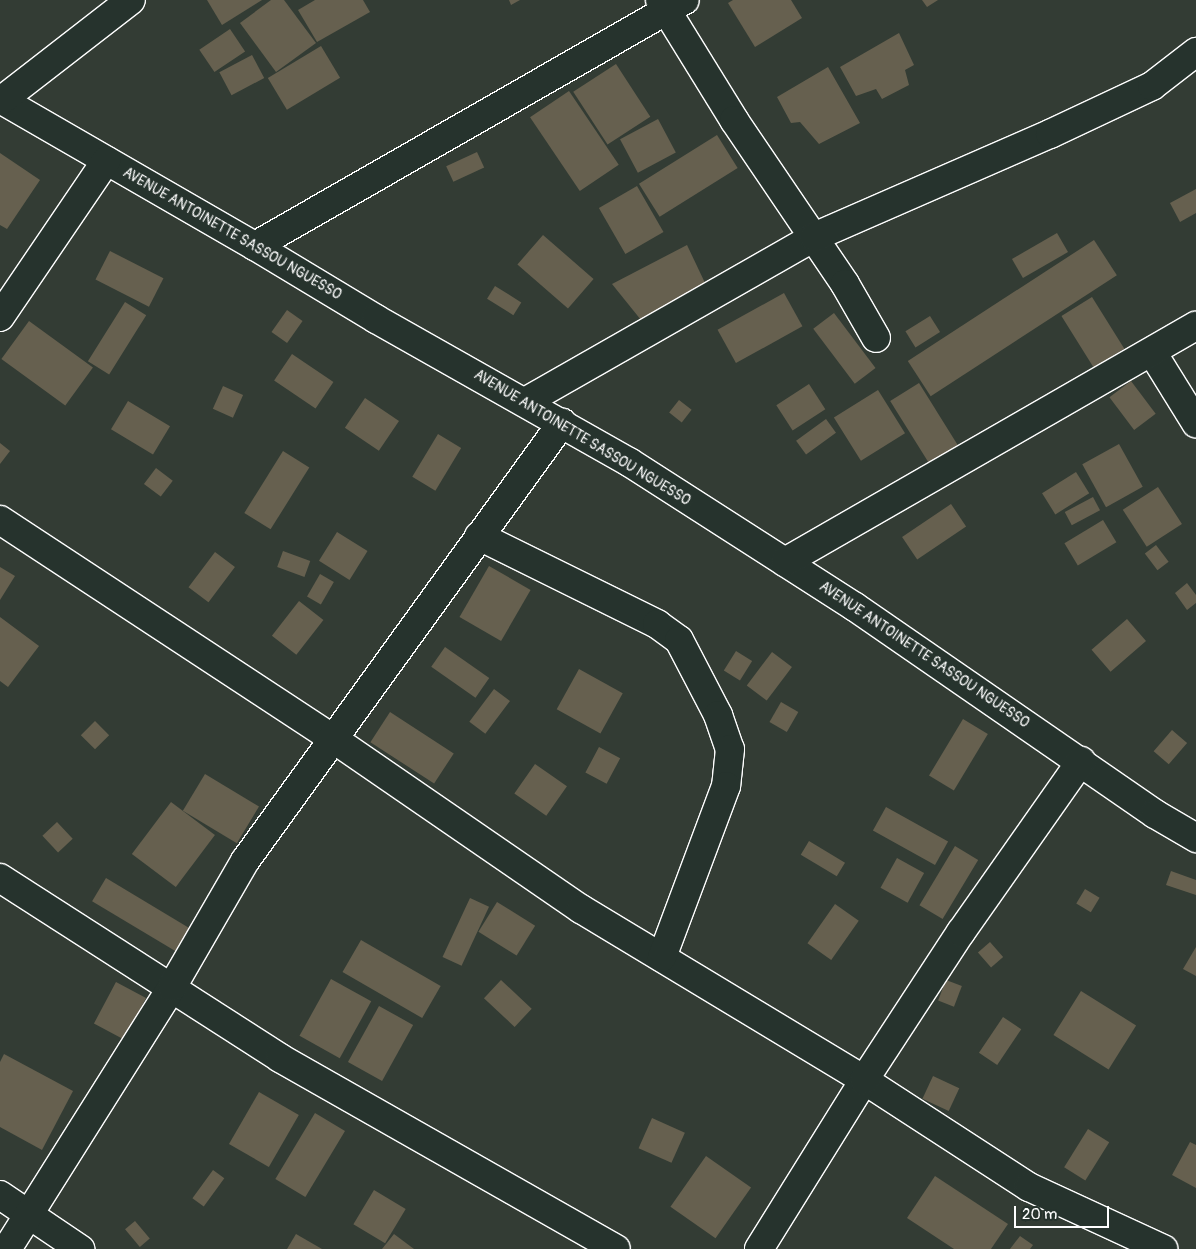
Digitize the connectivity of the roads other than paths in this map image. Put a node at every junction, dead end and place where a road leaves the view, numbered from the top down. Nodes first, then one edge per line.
1 (131, 0) edge
2 (671, 4) edge
3 (1196, 52) edge
4 (1, 100) edge
5 (106, 161) junction
6 (814, 237) junction
7 (255, 246) junction
8 (0, 317) edge
9 (1196, 326) edge
10 (876, 338) dead end
11 (1152, 352) junction
12 (525, 402) junction
13 (562, 423) junction
14 (1196, 423) edge
15 (0, 520) edge
16 (479, 536) junction
17 (785, 562) junction
18 (332, 738) junction
19 (1080, 761) junction
20 (1196, 838) edge
21 (0, 878) edge
22 (662, 958) junction
23 (172, 987) junction
24 (864, 1080) junction
25 (0, 1196) edge
26 (29, 1214) junction
27 (7, 1249) edge
28 (80, 1249) edge
29 (616, 1249) edge
30 (759, 1249) edge
31 (1163, 1249) edge

1 - 4 street
2 - 6 street
2 - 7 street
3 - 6 street
4 - 5 street, AVENUE ANTOINETTE SASSOU NGUESSO
5 - 7 street, AVENUE ANTOINETTE SASSOU NGUESSO
5 - 8 street
6 - 10 street
6 - 12 street
7 - 12 street, AVENUE ANTOINETTE SASSOU NGUESSO
9 - 11 street
11 - 14 street
11 - 17 street
12 - 13 street, AVENUE ANTOINETTE SASSOU NGUESSO
13 - 16 street
13 - 17 street, AVENUE ANTOINETTE SASSOU NGUESSO
15 - 18 street
16 - 18 street
16 - 22 street
17 - 19 street, AVENUE ANTOINETTE SASSOU NGUESSO
18 - 22 street
18 - 23 street
19 - 20 street, AVENUE ANTOINETTE SASSOU NGUESSO
19 - 24 street
21 - 23 street
22 - 24 street
23 - 26 street
23 - 29 street
24 - 30 street
24 - 31 street
25 - 26 street
26 - 27 street
26 - 28 street

